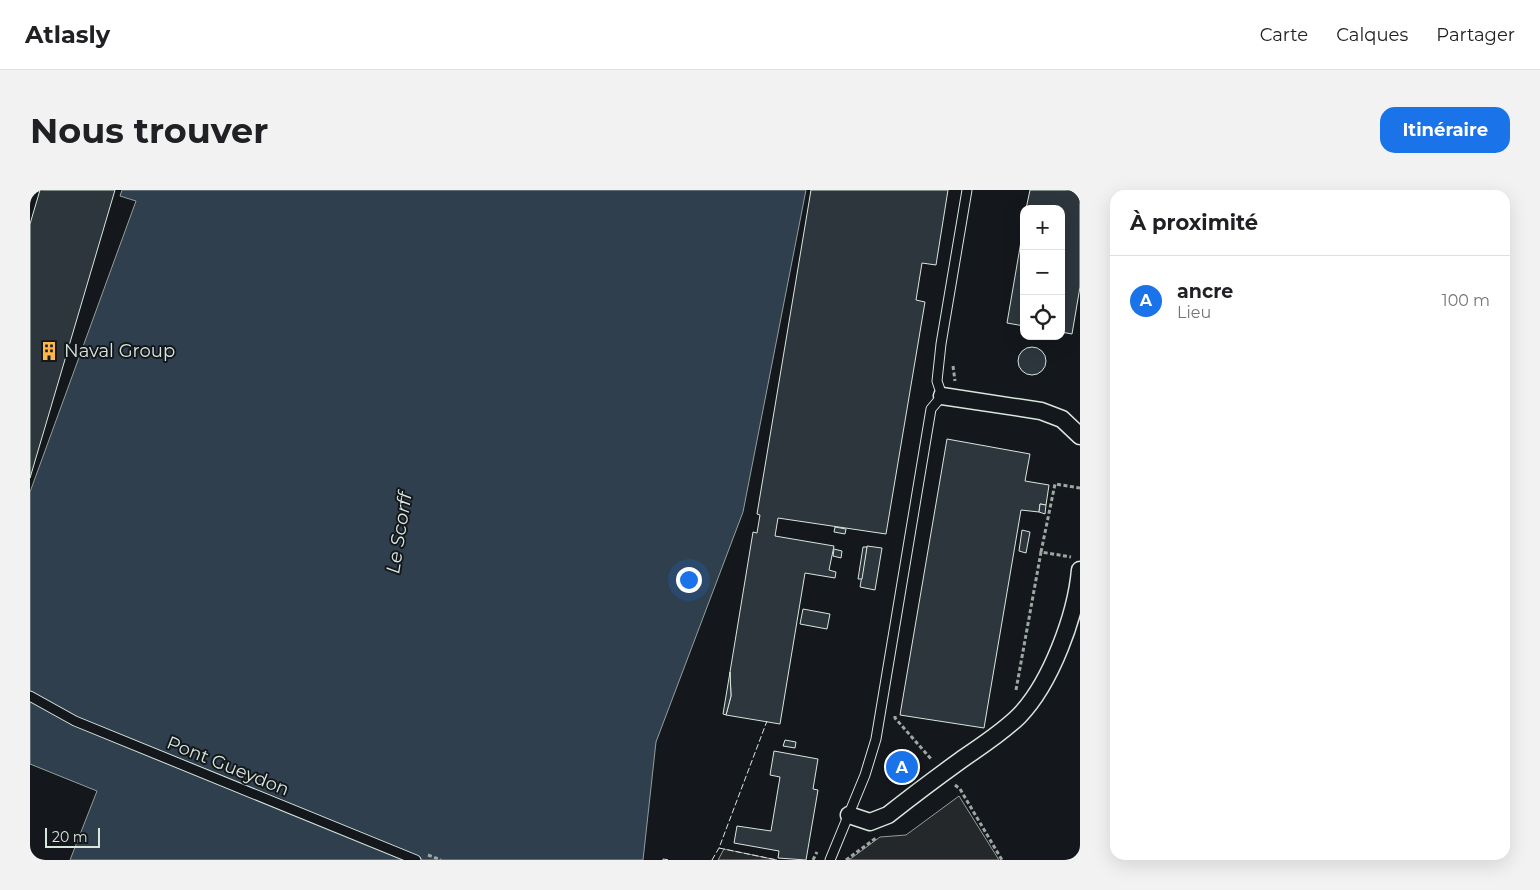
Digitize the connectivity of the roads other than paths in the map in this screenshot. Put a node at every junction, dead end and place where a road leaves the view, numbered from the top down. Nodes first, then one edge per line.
1 (967, 190) edge
2 (942, 396) junction
3 (1080, 436) edge
4 (1076, 564) edge
5 (1079, 591) edge
6 (30, 696) edge
7 (849, 815) junction
8 (416, 860) edge
9 (830, 860) edge

1 - 2 lane
2 - 3 street
2 - 7 lane
4 - 5 street
5 - 7 street
6 - 8 lane, Pont Gueydon
7 - 9 lane

